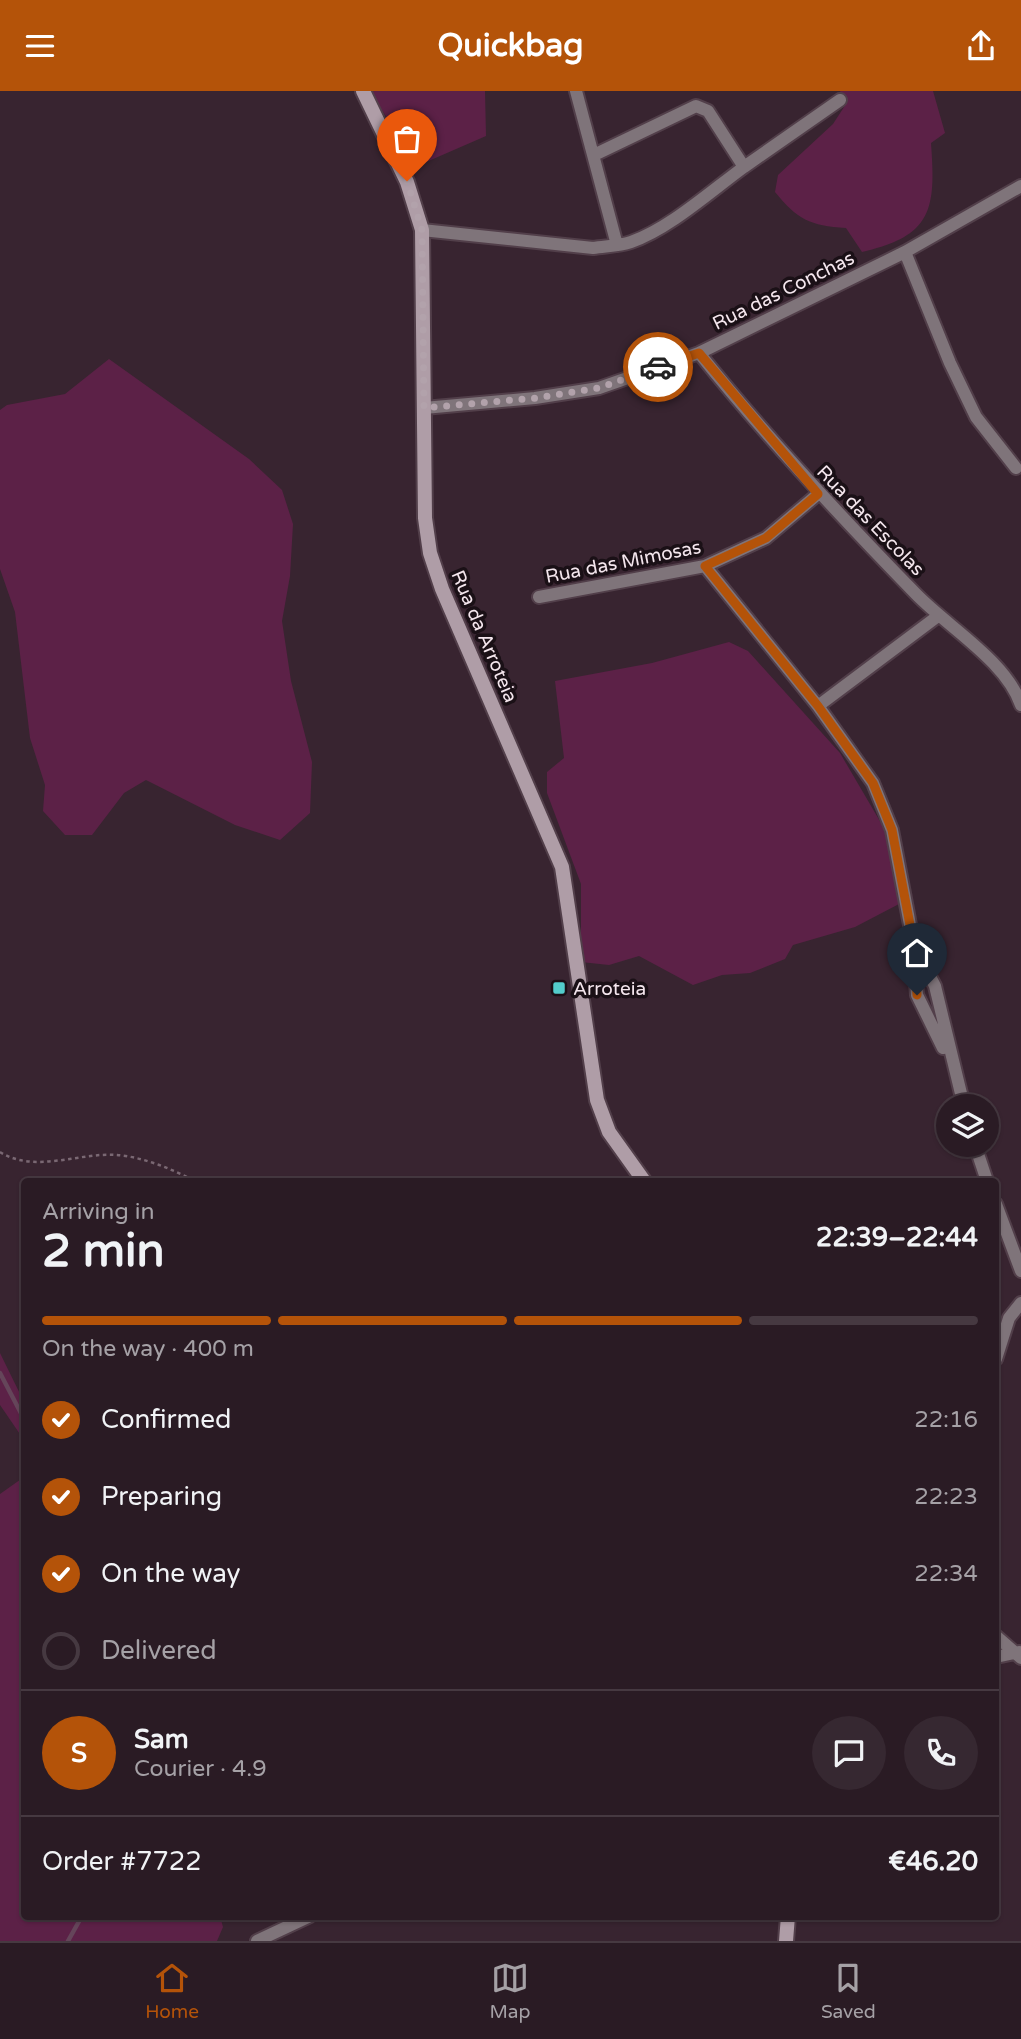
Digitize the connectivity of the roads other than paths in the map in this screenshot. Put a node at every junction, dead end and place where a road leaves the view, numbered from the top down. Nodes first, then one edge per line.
1 (363, 91) edge
2 (576, 91) edge
3 (840, 100) dead end
4 (594, 155) junction
5 (744, 167) junction
6 (1021, 186) edge
7 (422, 230) junction
8 (617, 245) junction
9 (905, 252) junction
10 (699, 353) junction
11 (424, 408) junction
12 (1016, 468) dead end
13 (818, 494) junction
14 (705, 566) junction
15 (539, 597) dead end
16 (937, 616) junction
17 (1020, 697) edge
18 (818, 706) junction
19 (914, 946) junction
20 (952, 1066) junction
21 (960, 1094) edge
22 (979, 1157) edge
23 (642, 1178) edge
24 (986, 1178) edge
25 (999, 1224) edge
26 (1021, 1271) edge
27 (1021, 1303) edge
28 (999, 1350) edge
29 (999, 1638) edge
30 (1019, 1654) edge
31 (999, 1657) edge
32 (302, 1920) edge
33 (788, 1920) edge
34 (257, 1941) edge
35 (786, 1941) edge

1 - 7 main road, Rua da Arroteia
2 - 4 street
3 - 5 street
4 - 5 street
4 - 8 street
5 - 8 street
6 - 9 street, Rua das Conchas
7 - 8 street
7 - 11 main road, Rua da Arroteia
9 - 10 street, Rua das Conchas
9 - 12 street
10 - 11 street, Rua das Conchas
10 - 13 street, Rua das Escolas
11 - 23 main road, Rua da Arroteia
13 - 14 street, Rua das Mimosas
13 - 16 street, Rua das Escolas
14 - 15 street, Rua das Mimosas
14 - 18 street
16 - 17 street, Rua das Escolas
16 - 18 street
18 - 19 street
19 - 20 street
19 - 20 street
20 - 21 street
22 - 24 street
25 - 26 street
27 - 28 street
29 - 30 street
30 - 31 street
32 - 34 street
33 - 35 main road

